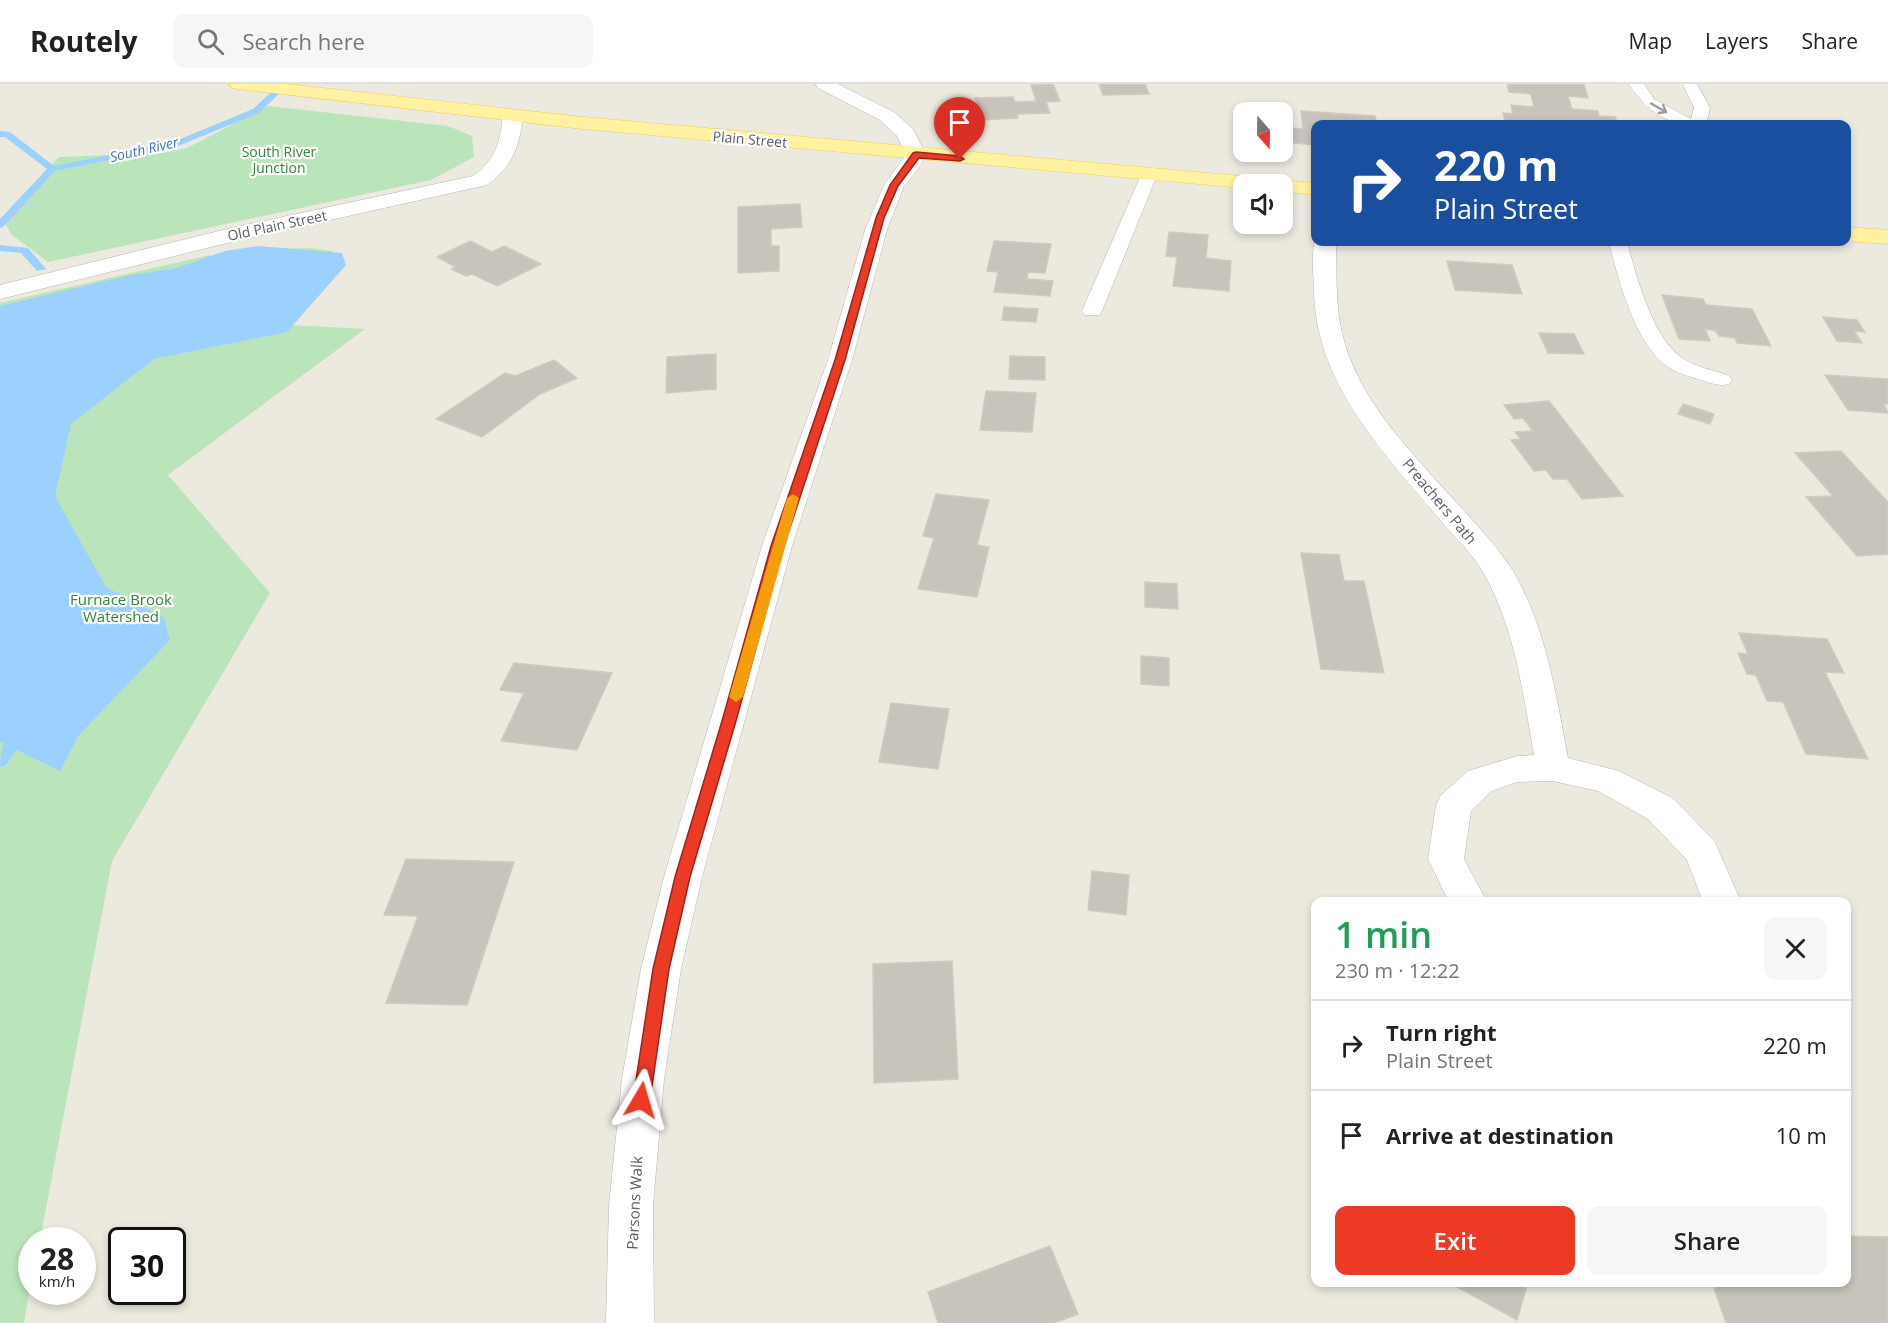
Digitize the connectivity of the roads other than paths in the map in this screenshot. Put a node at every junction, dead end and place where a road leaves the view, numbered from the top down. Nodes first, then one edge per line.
1 (238, 84) edge
2 (824, 84) edge
3 (1636, 84) edge
4 (1690, 84) edge
5 (513, 116) junction
6 (1682, 120) edge
7 (1699, 120) edge
8 (916, 155) junction
9 (1149, 175) junction
10 (1233, 182) edge
11 (1293, 187) edge
12 (1311, 189) edge
13 (1851, 234) edge
14 (1888, 237) edge
15 (1325, 246) edge
16 (1618, 246) edge
17 (0, 292) edge
18 (1092, 311) dead end
19 (1722, 380) dead end
20 (1553, 768) junction
21 (1465, 897) edge
22 (1720, 897) edge
23 (630, 1323) edge

1 - 5 main road, Plain Street
2 - 8 street
3 -> 6 lane
4 - 7 lane
5 - 8 main road, Plain Street
5 - 17 street, Old Plain Street
8 - 9 main road, Plain Street
8 - 23 street, Parsons Walk
9 - 10 main road, Plain Street
9 - 18 lane
11 - 12 main road
13 - 14 main road
15 - 20 street, Preachers Path
16 - 19 lane
20 - 21 street
20 - 22 street

